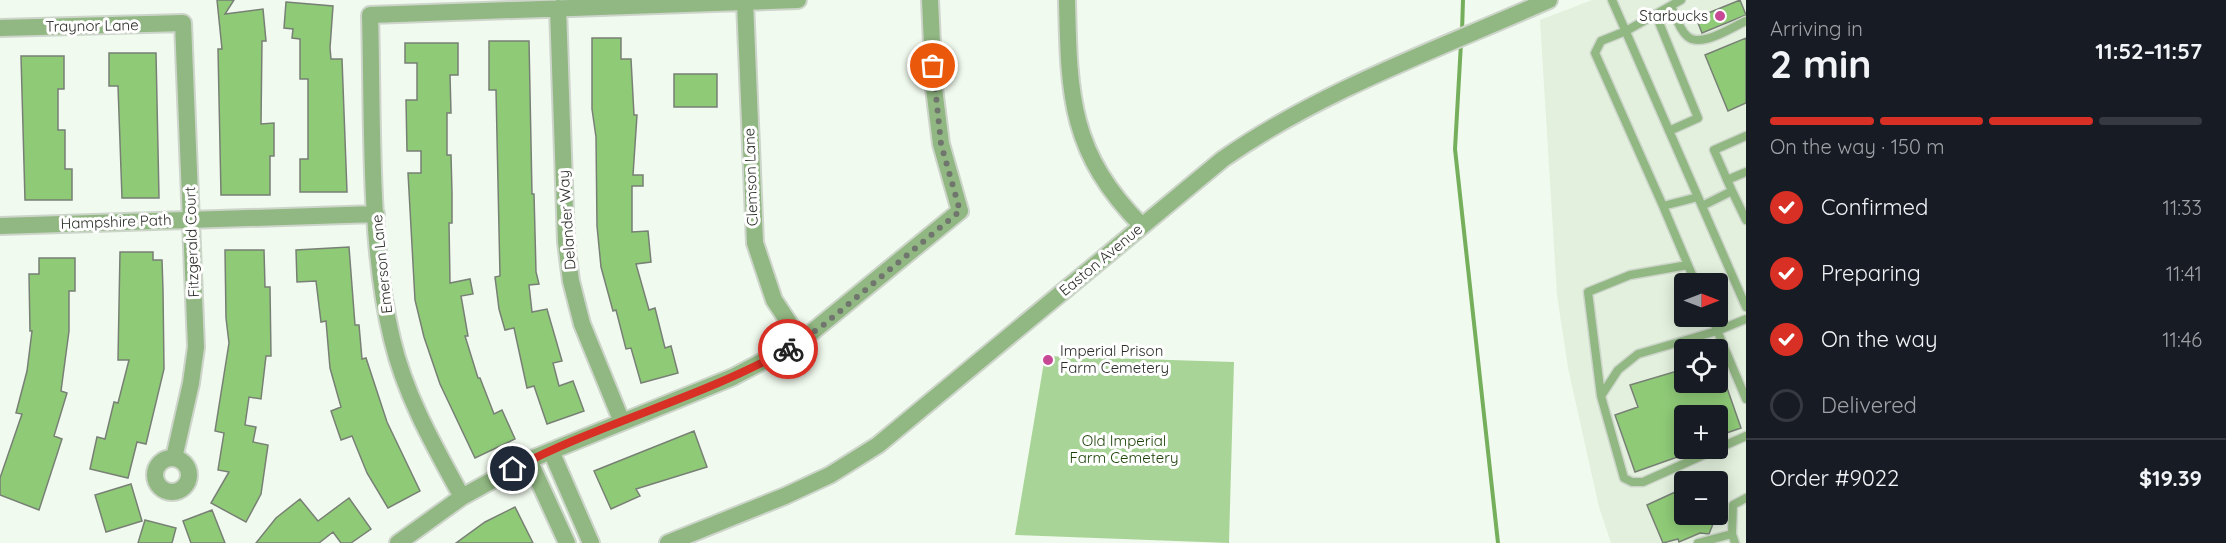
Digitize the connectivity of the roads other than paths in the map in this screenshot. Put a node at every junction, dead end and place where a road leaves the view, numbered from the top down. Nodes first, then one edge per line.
1 (798, 0) edge
2 (930, 0) edge
3 (1067, 0) edge
4 (1549, 0) edge
5 (1612, 0) edge
6 (1682, 0) edge
7 (745, 2) junction
8 (1671, 6) junction
9 (558, 8) junction
10 (1656, 15) junction
11 (1746, 21) edge
12 (183, 23) joint
13 (0, 28) edge
14 (1626, 31) junction
15 (1669, 131) junction
16 (1746, 136) edge
17 (1746, 172) edge
18 (1727, 180) junction
19 (1732, 191) junction
20 (1698, 197) junction
21 (1663, 206) junction
22 (1702, 206) junction
23 (376, 214) junction
24 (191, 219) junction
25 (1746, 220) edge
26 (0, 226) edge
27 (1142, 226) junction
28 (1688, 265) junction
29 (1691, 273) edge
30 (1746, 307) edge
31 (1746, 319) edge
32 (1715, 327) edge
33 (1717, 331) junction
34 (801, 341) junction
35 (1601, 396) junction
36 (1746, 399) edge
37 (622, 422) junction
38 (1746, 436) edge
39 (550, 451) junction
40 (174, 458) dead end
41 (529, 460) junction
42 (462, 497) junction
43 (1746, 498) edge
44 (1734, 539) edge
45 (398, 543) edge
46 (567, 543) edge
47 (591, 543) edge
48 (668, 543) edge
49 (1698, 543) edge

1 - 7 street
2 - 34 street
3 - 27 street
4 - 27 street, Easton Avenue
5 - 14 lane
6 - 8 lane
7 - 9 street
7 - 34 street, Clemson Lane
8 - 10 lane
8 - 11 lane
9 - 23 street, Emerson Lane
9 - 37 street, Delander Way
10 - 14 lane
10 - 15 lane
12 - 13 street, Traynor Lane
12 - 24 street, Fitzgerald Court
14 - 15 lane
14 - 21 lane
15 - 20 lane
16 - 18 lane
17 - 18 lane
18 - 19 lane
19 - 22 lane
19 - 25 lane
20 - 21 lane
20 - 22 lane
21 - 28 lane
22 - 30 lane
23 - 24 street, Hampshire Path
23 - 42 street, Emerson Lane
24 - 26 street, Hampshire Path
24 - 40 street, Fitzgerald Court
27 - 48 street, Easton Avenue
28 - 29 lane
28 - 35 lane
31 - 33 lane
32 - 33 lane
33 - 35 lane
33 - 36 lane
34 - 37 street
35 - 38 lane
37 - 39 street
39 - 41 street
39 - 47 street
41 - 42 street
41 - 46 street
42 - 45 street
43 - 44 lane
44 - 49 lane

